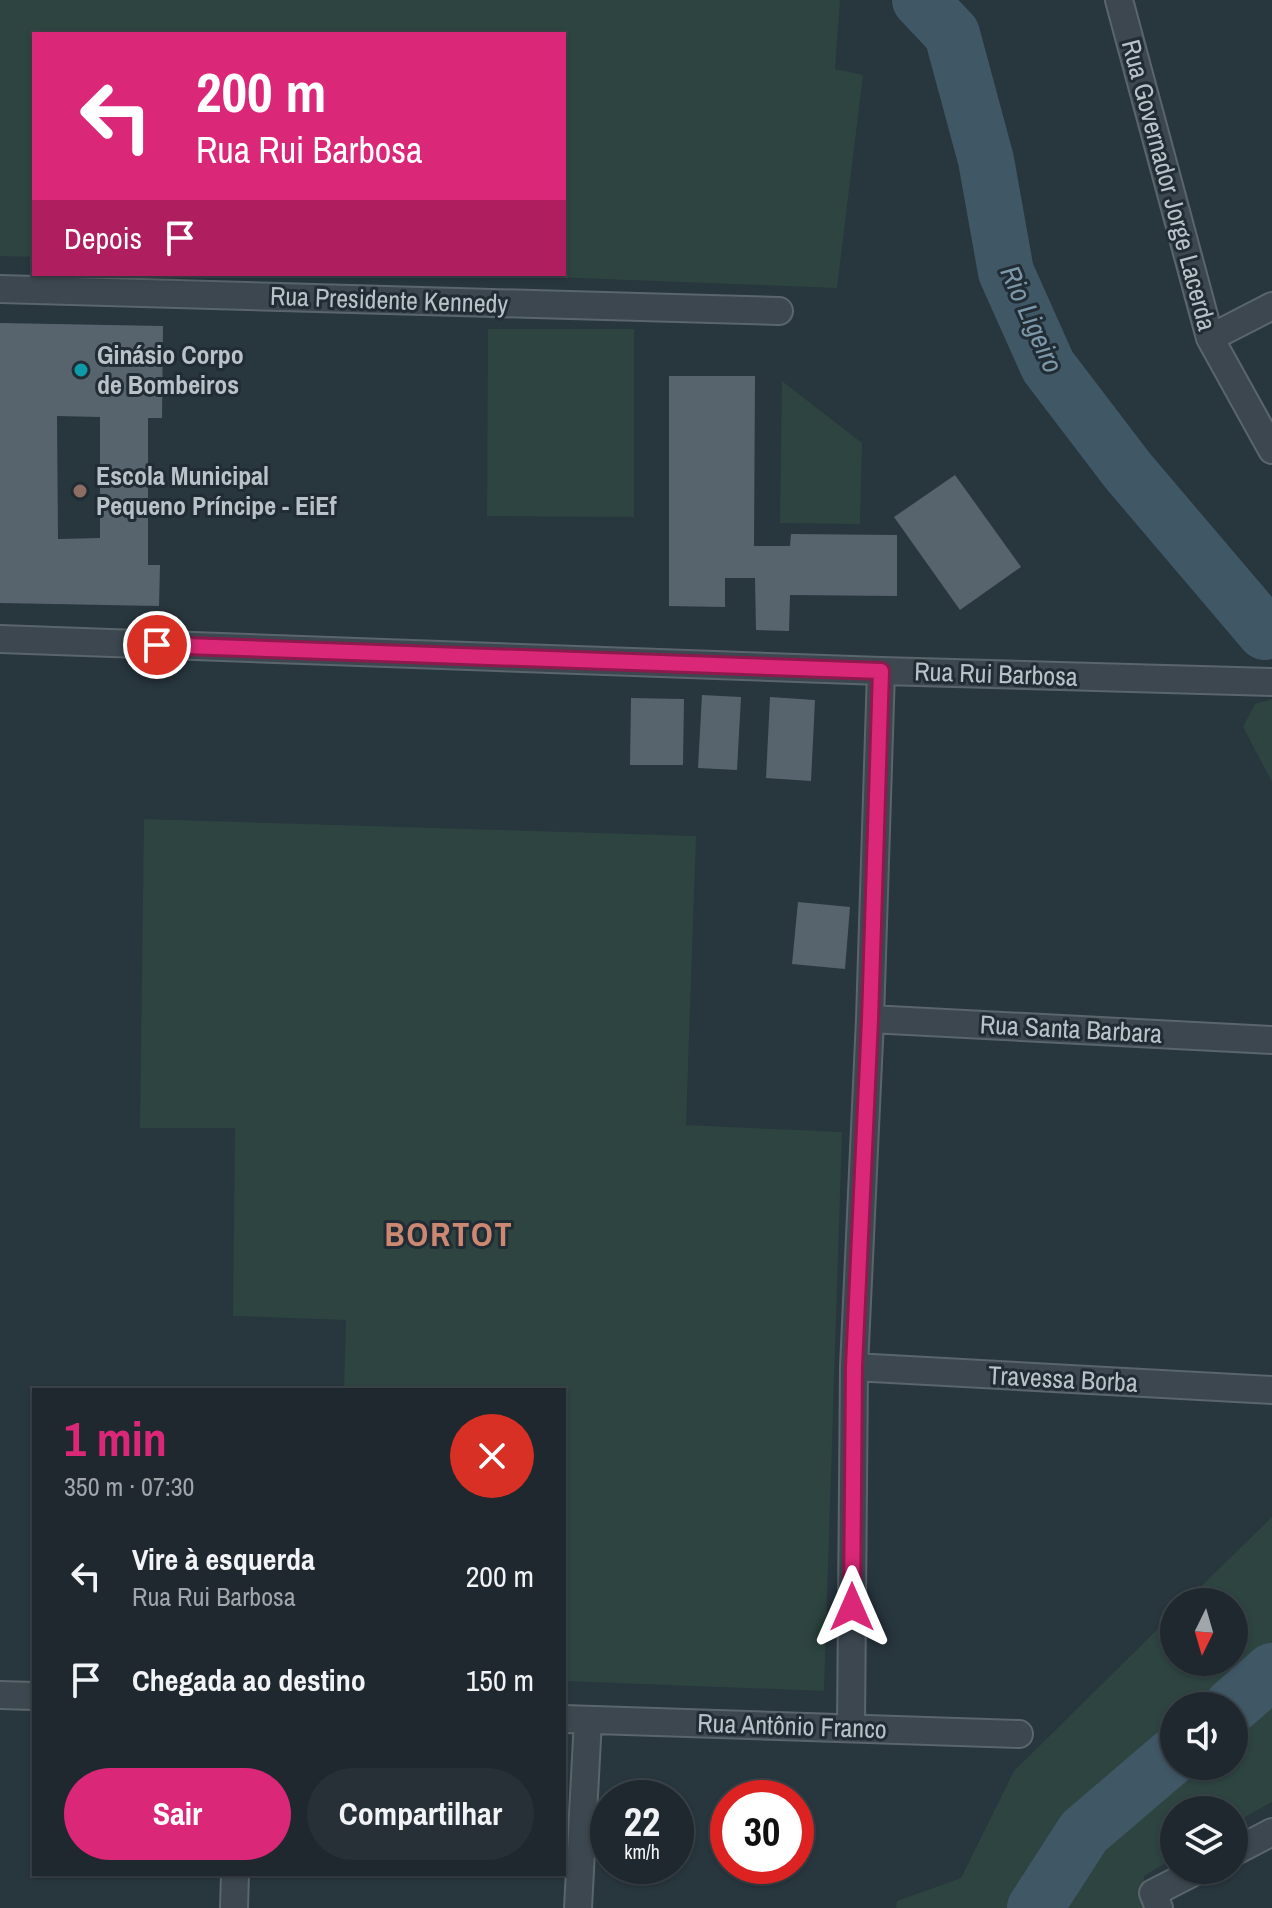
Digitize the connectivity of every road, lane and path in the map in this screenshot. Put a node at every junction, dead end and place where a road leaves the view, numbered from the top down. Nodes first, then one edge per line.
1 (1119, 0) edge
2 (0, 289) edge
3 (1272, 306) edge
4 (779, 311) dead end
5 (1210, 338) junction
6 (1272, 450) edge
7 (0, 639) edge
8 (881, 671) junction
9 (1272, 682) edge
10 (870, 1019) junction
11 (1272, 1040) edge
12 (854, 1367) junction
13 (1272, 1390) edge
14 (0, 1695) edge
15 (32, 1696) edge
16 (576, 1719) edge
17 (851, 1727) junction
18 (1019, 1734) dead end
19 (1272, 1832) edge
20 (1248, 1845) edge
21 (235, 1876) edge
22 (1171, 1884) edge
23 (234, 1908) edge
24 (578, 1908) edge
25 (1159, 1908) edge

1 - 5 street, Rua Governador Jorge Lacerda
2 - 4 street, Rua Presidente Kennedy
3 - 5 street
5 - 6 street, Rua Governador Jorge Lacerda
7 - 8 street, Rua Rui Barbosa
8 - 9 street, Rua Rui Barbosa
8 - 10 street
10 - 11 street, Rua Santa Barbara
10 - 12 street
12 - 13 street, Travessa Borba
12 - 17 street
14 - 15 street
16 - 17 street, Rua Antônio Franco
16 - 24 street
17 - 18 street, Rua Antônio Franco
19 - 20 street
21 - 23 street
22 - 25 street

